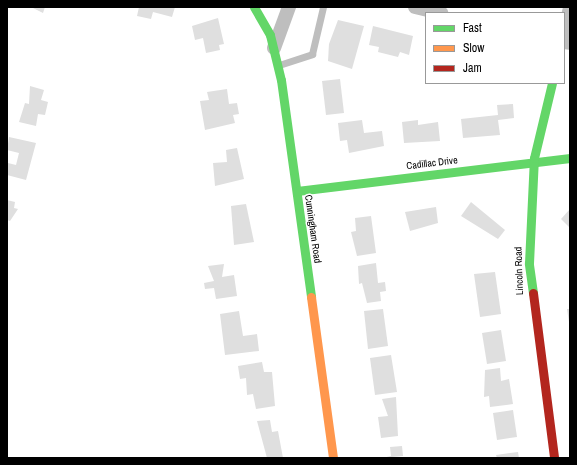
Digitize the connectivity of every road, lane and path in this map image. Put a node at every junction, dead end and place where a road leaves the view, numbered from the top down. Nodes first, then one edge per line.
1 (254, 7) edge
2 (289, 7) edge
3 (323, 7) edge
4 (415, 7) edge
5 (570, 8) edge
6 (437, 12) edge
7 (565, 28) edge
8 (274, 48) junction
9 (278, 65) junction
10 (552, 84) edge
11 (570, 158) edge
12 (534, 162) junction
13 (297, 191) junction
14 (334, 458) edge
15 (554, 458) edge

1 - 8 street, Cunningham Road
2 - 8 street
3 - 9 lane
4 - 6 street
5 - 7 street
8 - 9 street, Cunningham Road
9 - 13 street, Cunningham Road
10 - 12 street, Lincoln Road
11 - 12 street, Cadillac Drive
12 - 13 street, Cadillac Drive
12 - 15 street, Lincoln Road
13 - 14 street, Cunningham Road

